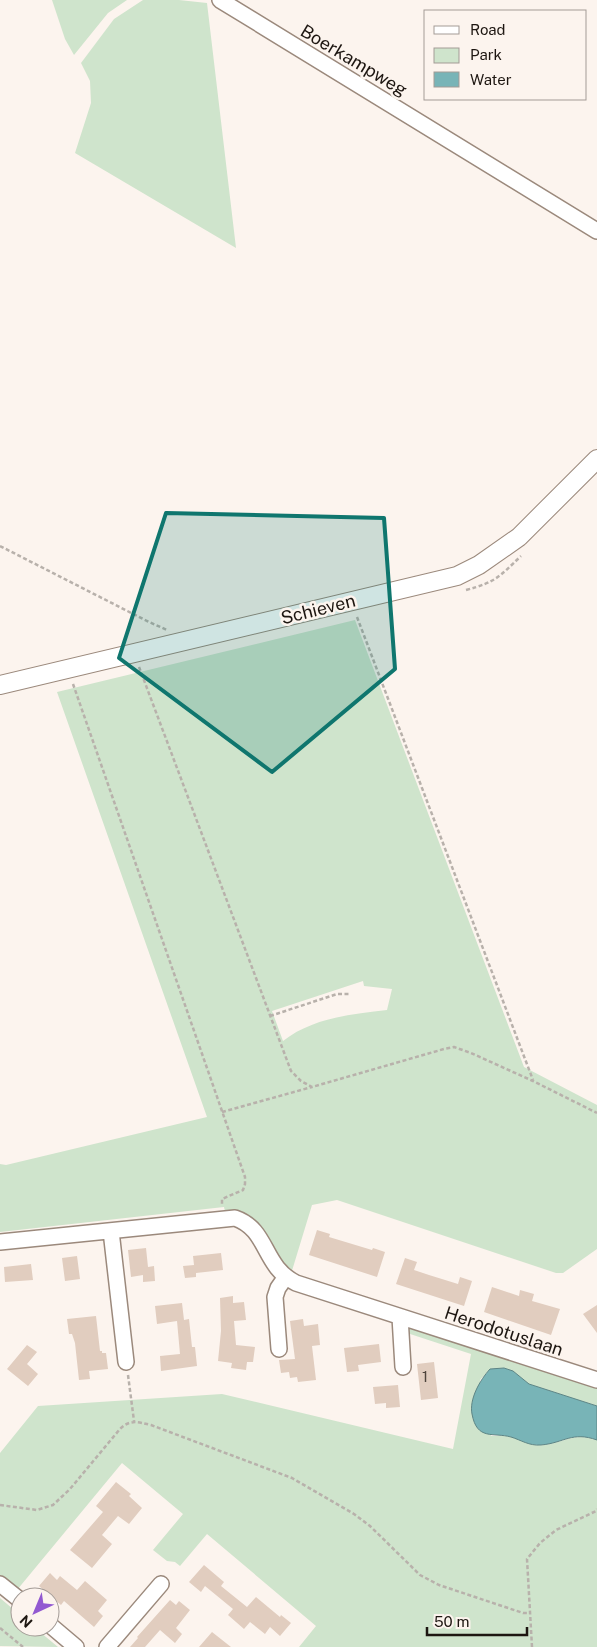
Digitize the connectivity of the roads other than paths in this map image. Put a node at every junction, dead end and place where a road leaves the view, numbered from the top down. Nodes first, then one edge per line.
1 (220, 0) edge
2 (597, 231) edge
3 (597, 459) edge
4 (0, 685) edge
5 (111, 1230) junction
6 (0, 1242) edge
7 (285, 1278) junction
8 (400, 1316) junction
9 (280, 1349) dead end
10 (126, 1362) road end
11 (403, 1367) dead end
12 (597, 1380) edge
13 (0, 1584) edge
14 (161, 1584) dead end
15 (10, 1592) edge
16 (60, 1633) edge
17 (76, 1647) edge
18 (107, 1647) edge

1 - 2 street, Boerkampweg
3 - 4 street, Schieven
5 - 6 street
5 - 7 street
5 - 10 street
7 - 8 street, Herodotuslaan
7 - 9 street
8 - 11 street
8 - 12 street, Herodotuslaan
13 - 15 street
14 - 18 street
16 - 17 street

